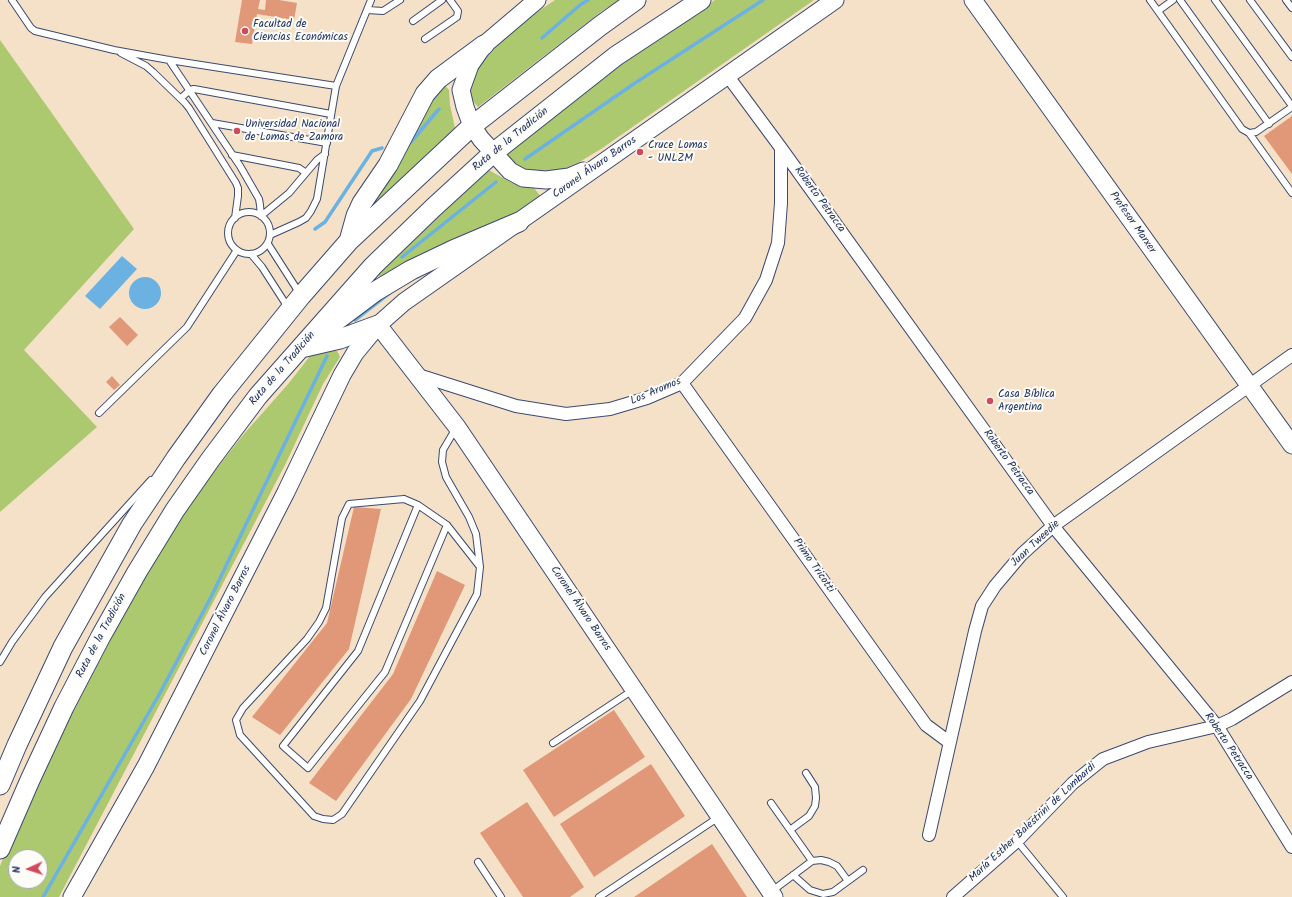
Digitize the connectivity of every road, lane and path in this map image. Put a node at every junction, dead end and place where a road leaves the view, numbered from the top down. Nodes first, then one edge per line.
1 (12, 0) edge
2 (370, 0) edge
3 (400, 0) edge
4 (442, 0) edge
5 (450, 0) edge
6 (536, 0) edge
7 (636, 0) edge
8 (701, 0) edge
9 (835, 0) edge
10 (973, 0) edge
11 (1150, 0) edge
12 (1173, 0) edge
13 (1180, 0) edge
14 (1215, 0) edge
15 (1250, 0) edge
16 (1286, 0) edge
17 (1292, 8) edge
18 (368, 10) junction
19 (1158, 11) junction
20 (413, 21) dead end
21 (425, 39) dead end
22 (484, 45) junction
23 (114, 50) junction
24 (1292, 57) edge
25 (169, 60) junction
26 (727, 75) junction
27 (336, 86) junction
28 (190, 90) junction
29 (181, 98) junction
30 (1292, 107) edge
31 (331, 114) junction
32 (212, 123) junction
33 (1269, 124) junction
34 (472, 126) junction
35 (1249, 133) junction
36 (327, 142) junction
37 (781, 148) junction
38 (493, 153) junction
39 (325, 154) junction
40 (232, 155) junction
41 (603, 162) junction
42 (240, 166) junction
43 (306, 173) junction
44 (230, 174) junction
45 (1292, 193) edge
46 (261, 216) junction
47 (235, 218) junction
48 (519, 222) junction
49 (270, 234) junction
50 (349, 241) junction
51 (268, 244) junction
52 (237, 250) junction
53 (252, 254) junction
54 (295, 303) junction
55 (378, 326) junction
56 (300, 348) junction
57 (1292, 355) edge
58 (418, 375) junction
59 (682, 383) junction
60 (1249, 387) junction
61 (99, 413) dead end
62 (201, 424) junction
63 (457, 427) junction
64 (1292, 445) edge
65 (160, 470) dead end
66 (154, 476) dead end
67 (418, 505) junction
68 (447, 525) junction
69 (1053, 526) junction
70 (480, 567) junction
71 (0, 662) edge
72 (1292, 682) edge
73 (634, 689) junction
74 (1217, 726) junction
75 (949, 742) junction
76 (553, 743) dead end
77 (806, 773) dead end
78 (0, 785) edge
79 (771, 803) dead end
80 (720, 816) junction
81 (790, 830) junction
82 (928, 835) dead end
83 (1016, 841) junction
84 (1292, 847) edge
85 (0, 849) edge
86 (812, 861) junction
87 (478, 862) dead end
88 (863, 870) dead end
89 (793, 875) junction
90 (848, 881) junction
91 (773, 894) edge
92 (72, 897) edge
93 (501, 897) edge
94 (599, 897) edge
95 (953, 897) edge
96 (1063, 897) edge

1 - 23 lane
2 - 18 lane
3 - 18 lane
4 - 20 lane
5 - 21 lane
6 - 22 main road
7 - 34 main road
8 - 38 main road, Ruta de la Tradición
9 - 26 main road, Coronel Álvaro Barros
10 - 60 main road, Profesor Marxer
11 - 19 lane
12 - 19 lane
13 - 33 lane
14 - 30 lane
15 - 24 lane
16 - 17 lane
18 - 27 lane
19 - 35 lane
22 - 34 main road
22 - 50 main road
23 - 25 lane
23 - 29 lane
25 - 27 lane
25 - 28 lane
26 - 37 street, Roberto Petracca
26 - 41 main road, Coronel Álvaro Barros
27 - 31 lane
28 - 29 lane
28 - 31 lane
28 - 32 lane
29 - 44 lane
30 - 33 lane
31 - 36 lane
32 - 36 lane
32 - 40 lane
33 - 35 lane
34 - 38 main road
34 - 50 main road
35 - 45 lane
36 - 39 lane
37 - 59 street, Los Aromos
37 - 69 street, Roberto Petracca
38 - 41 main road
38 - 56 main road, Ruta de la Tradición
39 - 43 lane
39 - 49 lane
40 - 42 lane
40 - 43 lane
41 - 48 main road, Coronel Álvaro Barros
42 - 44 lane
42 - 46 lane
43 - 46 lane
44 - 47 lane
46 - 47 lane
46 - 49 lane
47 - 52 lane
48 - 55 main road, Coronel Álvaro Barros
48 - 56 main road
49 - 51 lane
50 - 54 main road
51 - 53 lane
51 - 54 lane
52 - 53 lane
52 - 61 lane
53 - 54 lane
54 - 62 main road
55 - 56 main road
55 - 58 main road, Coronel Álvaro Barros
55 - 92 main road, Coronel Álvaro Barros
56 - 85 main road, Ruta de la Tradición
57 - 60 street, Juan Tweedie
58 - 59 street, Los Aromos
58 - 63 main road, Coronel Álvaro Barros
59 - 75 street, Primo Tricotti
60 - 64 main road, Profesor Marxer
60 - 69 street, Juan Tweedie
62 - 65 lane
62 - 78 main road
63 - 70 lane
63 - 73 main road, Coronel Álvaro Barros
66 - 71 lane
67 - 68 lane
67 - 68 lane
67 - 70 lane
68 - 70 lane
69 - 74 street, Roberto Petracca
69 - 75 street, Juan Tweedie
72 - 74 street, María Esther Balestrini de Lombardi
73 - 76 lane
73 - 80 main road, Coronel Álvaro Barros
74 - 83 street, María Esther Balestrini de Lombardi
74 - 84 street, Roberto Petracca
75 - 82 street, Juan Tweedie
77 - 81 lane
79 - 81 lane
80 - 91 main road, Coronel Álvaro Barros
80 - 94 lane
81 - 86 lane
83 - 95 street, María Esther Balestrini de Lombardi
83 - 96 lane
86 - 89 lane
86 - 90 lane
87 - 93 lane
88 - 90 lane
89 - 90 lane
89 - 91 lane

